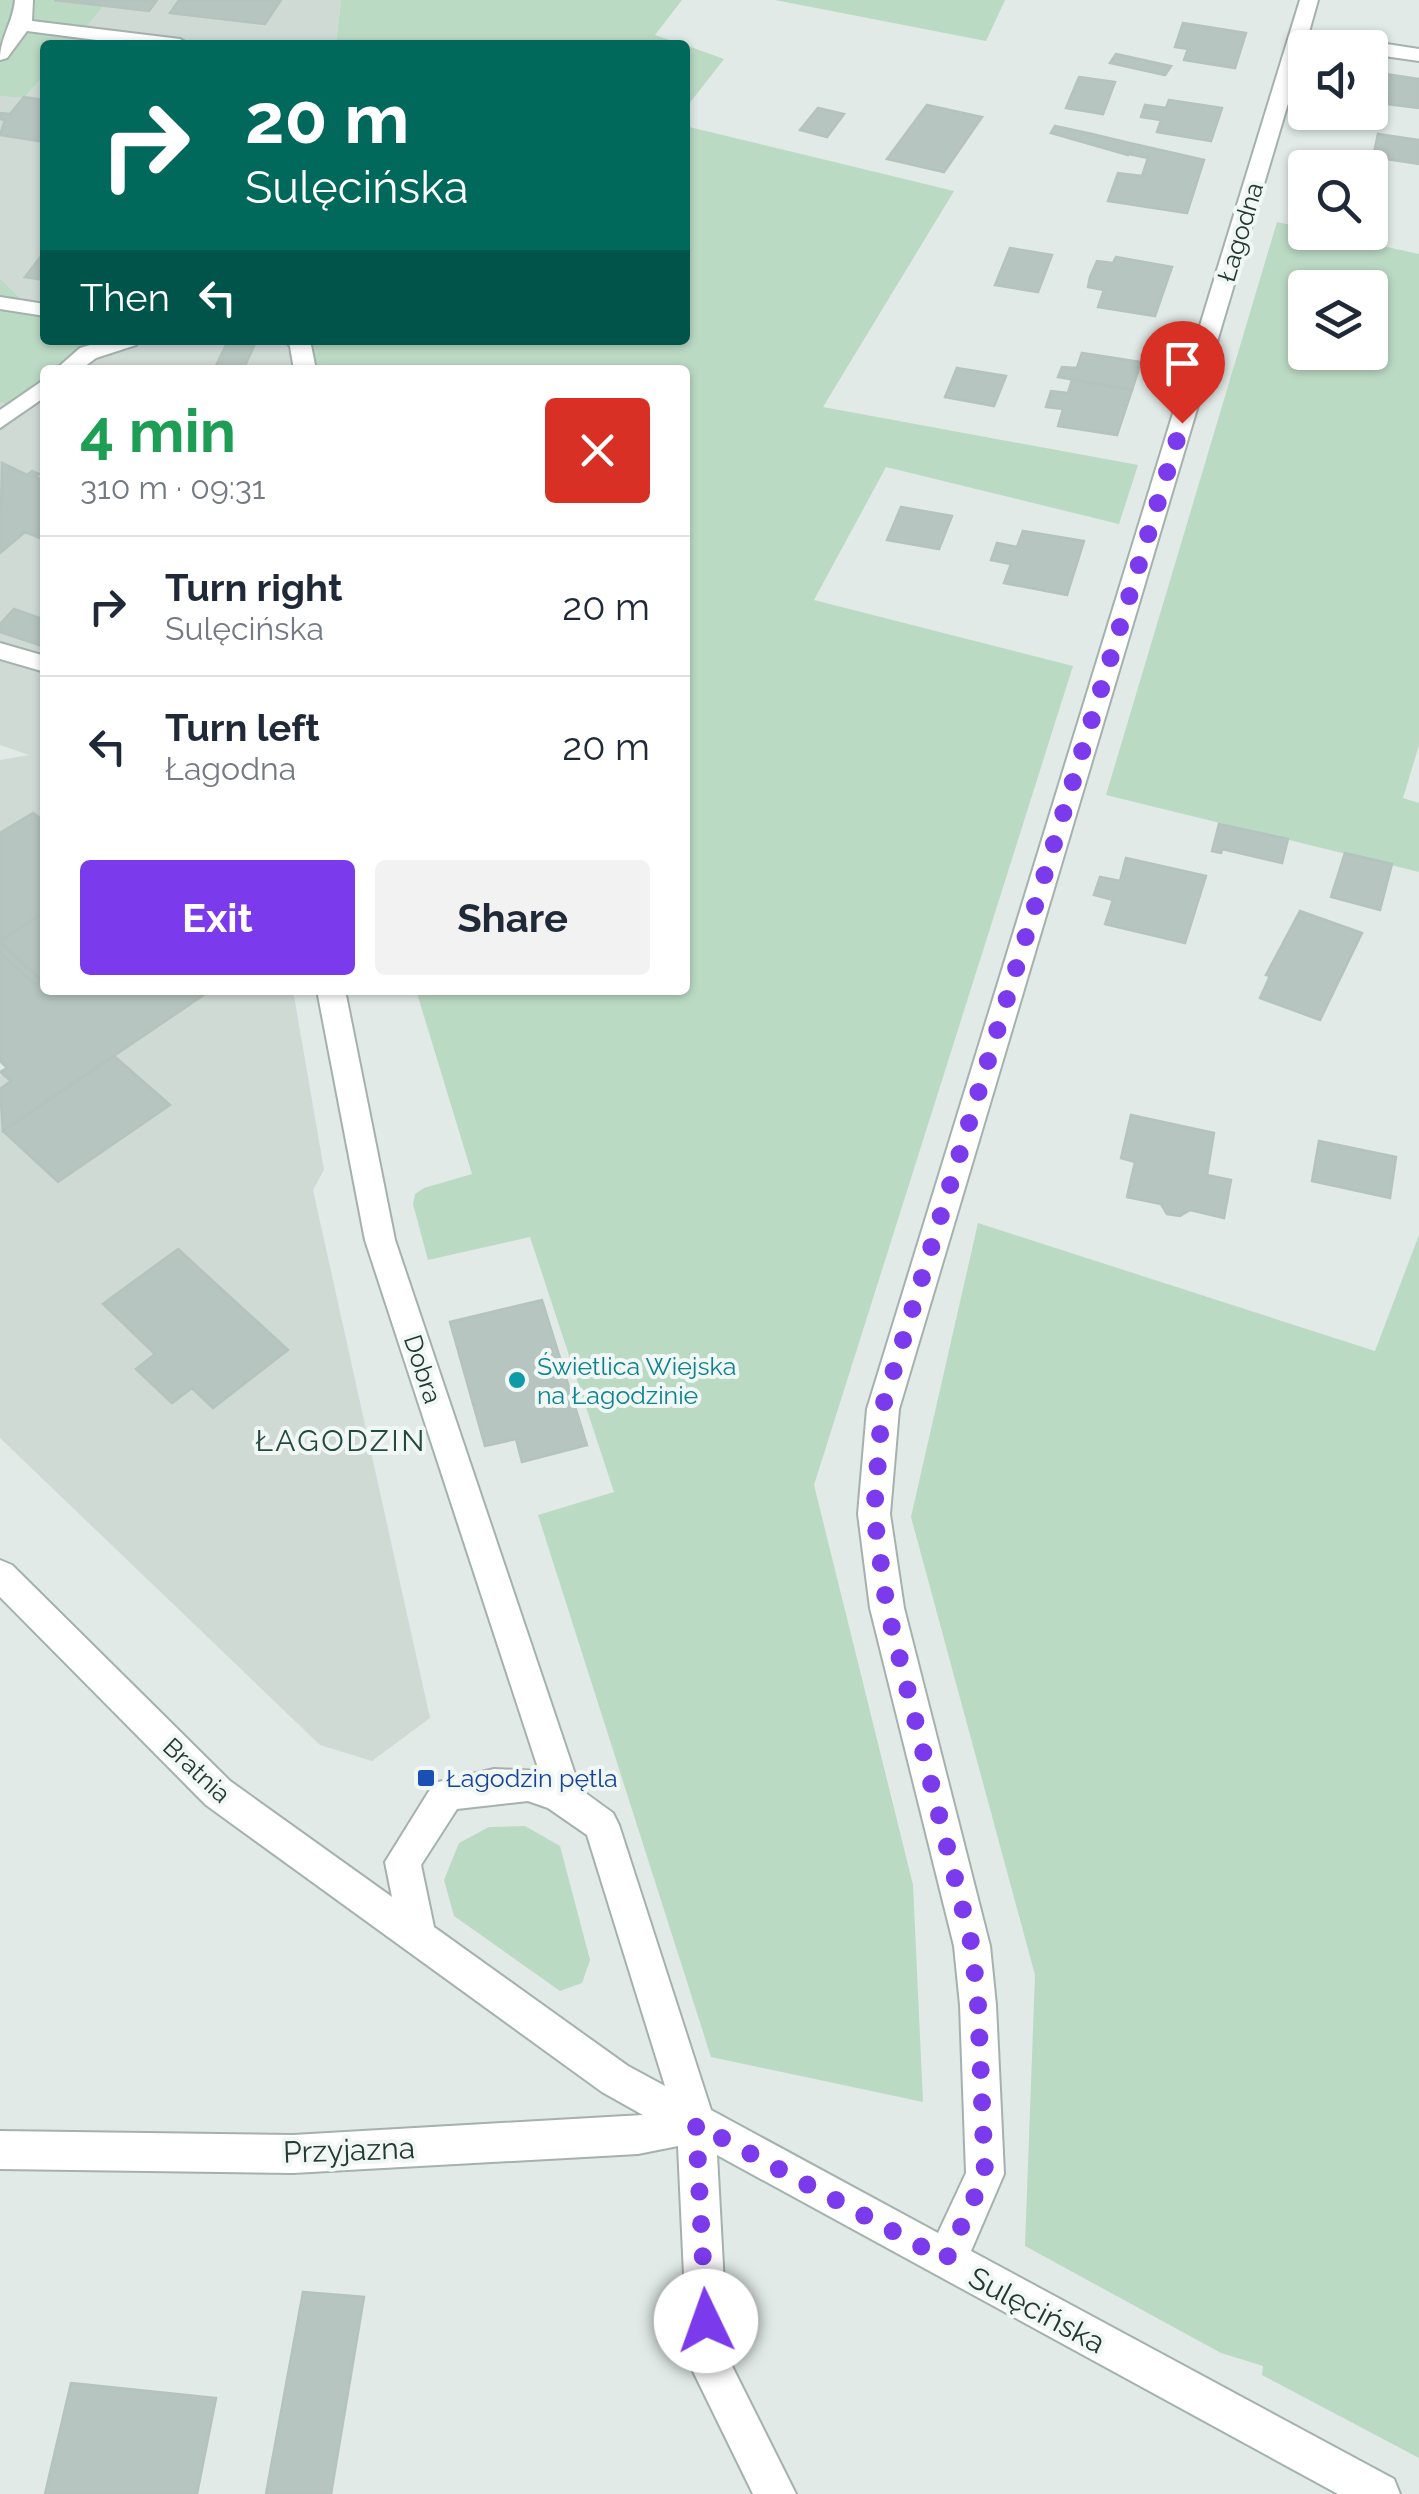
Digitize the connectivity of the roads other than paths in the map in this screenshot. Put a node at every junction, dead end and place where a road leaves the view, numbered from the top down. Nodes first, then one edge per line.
1 (24, 0) edge
2 (1309, 0) edge
3 (22, 25) junction
4 (1300, 30) edge
5 (140, 40) edge
6 (1388, 51) edge
7 (0, 54) edge
8 (1419, 56) edge
9 (1288, 69) edge
10 (0, 303) edge
11 (40, 309) edge
12 (113, 345) edge
13 (72, 365) edge
14 (40, 390) edge
15 (0, 421) edge
16 (0, 651) edge
17 (40, 663) edge
18 (332, 995) edge
19 (0, 1575) edge
20 (565, 1796) junction
21 (418, 1936) junction
22 (696, 2124) junction
23 (0, 2150) edge
24 (946, 2260) junction
25 (774, 2494) edge
26 (1379, 2494) edge

1 - 3 street
2 - 4 street, Łagodna
3 - 5 street
3 - 7 street
6 - 8 street
9 - 24 street, Łagodna
10 - 11 street
12 - 13 street
14 - 15 street
16 - 17 street
18 - 20 street, Dobra
19 - 21 street, Bratnia
20 - 21 street
20 - 22 street
21 - 22 street, Bratnia
22 - 23 street, Przyjazna
22 - 24 street, Sulęcińska
22 - 25 street
24 - 26 street, Sulęcińska

